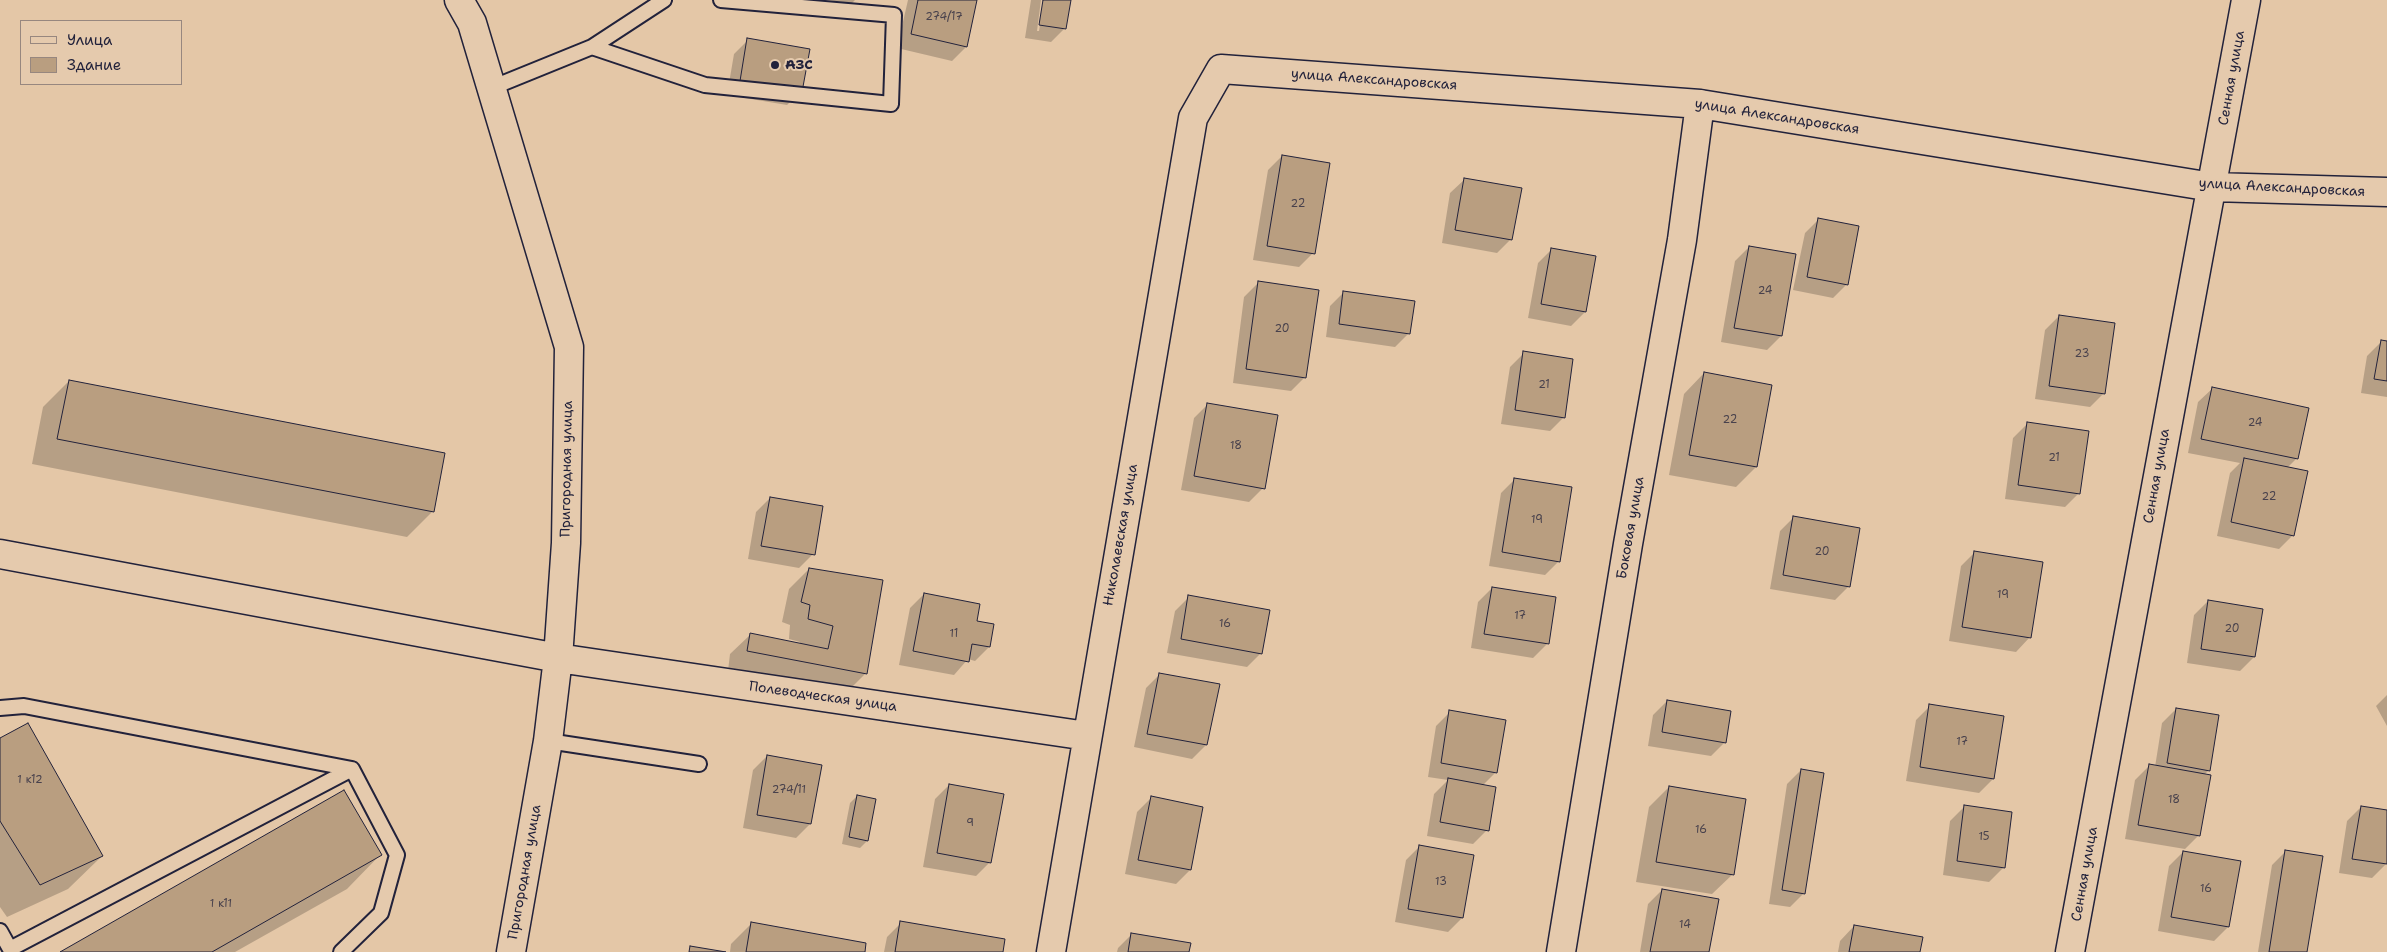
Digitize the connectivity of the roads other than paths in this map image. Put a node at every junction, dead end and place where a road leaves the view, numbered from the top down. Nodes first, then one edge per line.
1 (459, 0) edge
2 (664, 0) edge
3 (721, 0) edge
4 (2246, 0) edge
5 (592, 47) junction
6 (491, 88) junction
7 (1700, 104) junction
8 (1193, 118) joint
9 (2212, 187) junction
10 (2387, 192) edge
11 (0, 554) edge
12 (558, 658) junction
13 (0, 708) edge
14 (1087, 736) junction
15 (548, 741) junction
16 (699, 764) dead end
17 (352, 769) junction
18 (0, 931) edge
19 (7, 950) edge
20 (342, 952) edge
21 (511, 952) edge
22 (1051, 952) edge
23 (1560, 952) edge
24 (2070, 952) edge

1 - 6 street, Пригородная улица
2 - 5 lane
3 - 5 lane
4 - 9 street, Сенная улица
5 - 6 lane
6 - 12 street, Пригородная улица
7 - 8 street, улица Александровская
7 - 9 street, улица Александровская
7 - 23 street, Боковая улица
8 - 14 street, Николаевская улица
9 - 10 street, улица Александровская
9 - 24 street, Сенная улица
11 - 12 street, Полеводческая улица
12 - 14 street, Полеводческая улица
12 - 15 street, Пригородная улица
13 - 17 lane
14 - 22 street, Николаевская улица
15 - 16 lane
15 - 21 street, Пригородная улица
17 - 19 lane
17 - 20 lane
18 - 19 lane

